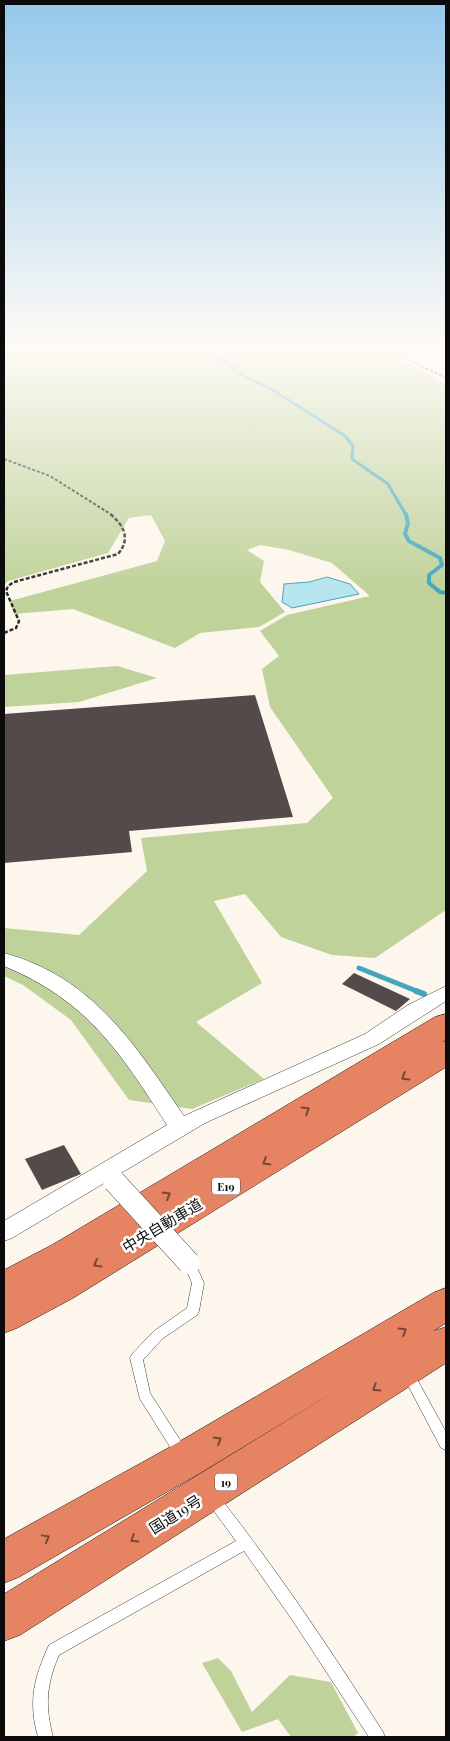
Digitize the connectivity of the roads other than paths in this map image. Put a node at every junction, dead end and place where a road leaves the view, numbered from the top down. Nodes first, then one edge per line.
1 (4, 959) edge
2 (446, 993) edge
3 (446, 1025) edge
4 (446, 1052) edge
5 (180, 1127) junction
6 (110, 1176) junction
7 (4, 1232) edge
8 (189, 1263) joint
9 (4, 1288) edge
10 (446, 1304) edge
11 (4, 1317) edge
12 (446, 1343) edge
13 (406, 1370) junction
14 (446, 1444) edge
15 (197, 1476) junction
16 (247, 1542) junction
17 (4, 1562) edge
18 (4, 1619) edge
19 (44, 1737) edge
20 (378, 1737) edge

1 - 5 street
2 - 5 street
9 -> 3 highway, 中央自動車道 / E19
4 -> 11 highway, 中央自動車道 / E19
5 - 6 street
6 - 7 street
6 - 8 street, bridge
8 - 15 lane
15 -> 10 highway, 国道19号 / 19
12 - 13 highway, 国道19号 / 19
13 - 14 lane
13 -> 15 highway, 国道19号 / 19
15 - 16 lane
17 -> 15 highway, 国道19号 / 19
15 -> 18 highway, 国道19号 / 19
16 - 19 lane
16 - 20 lane

